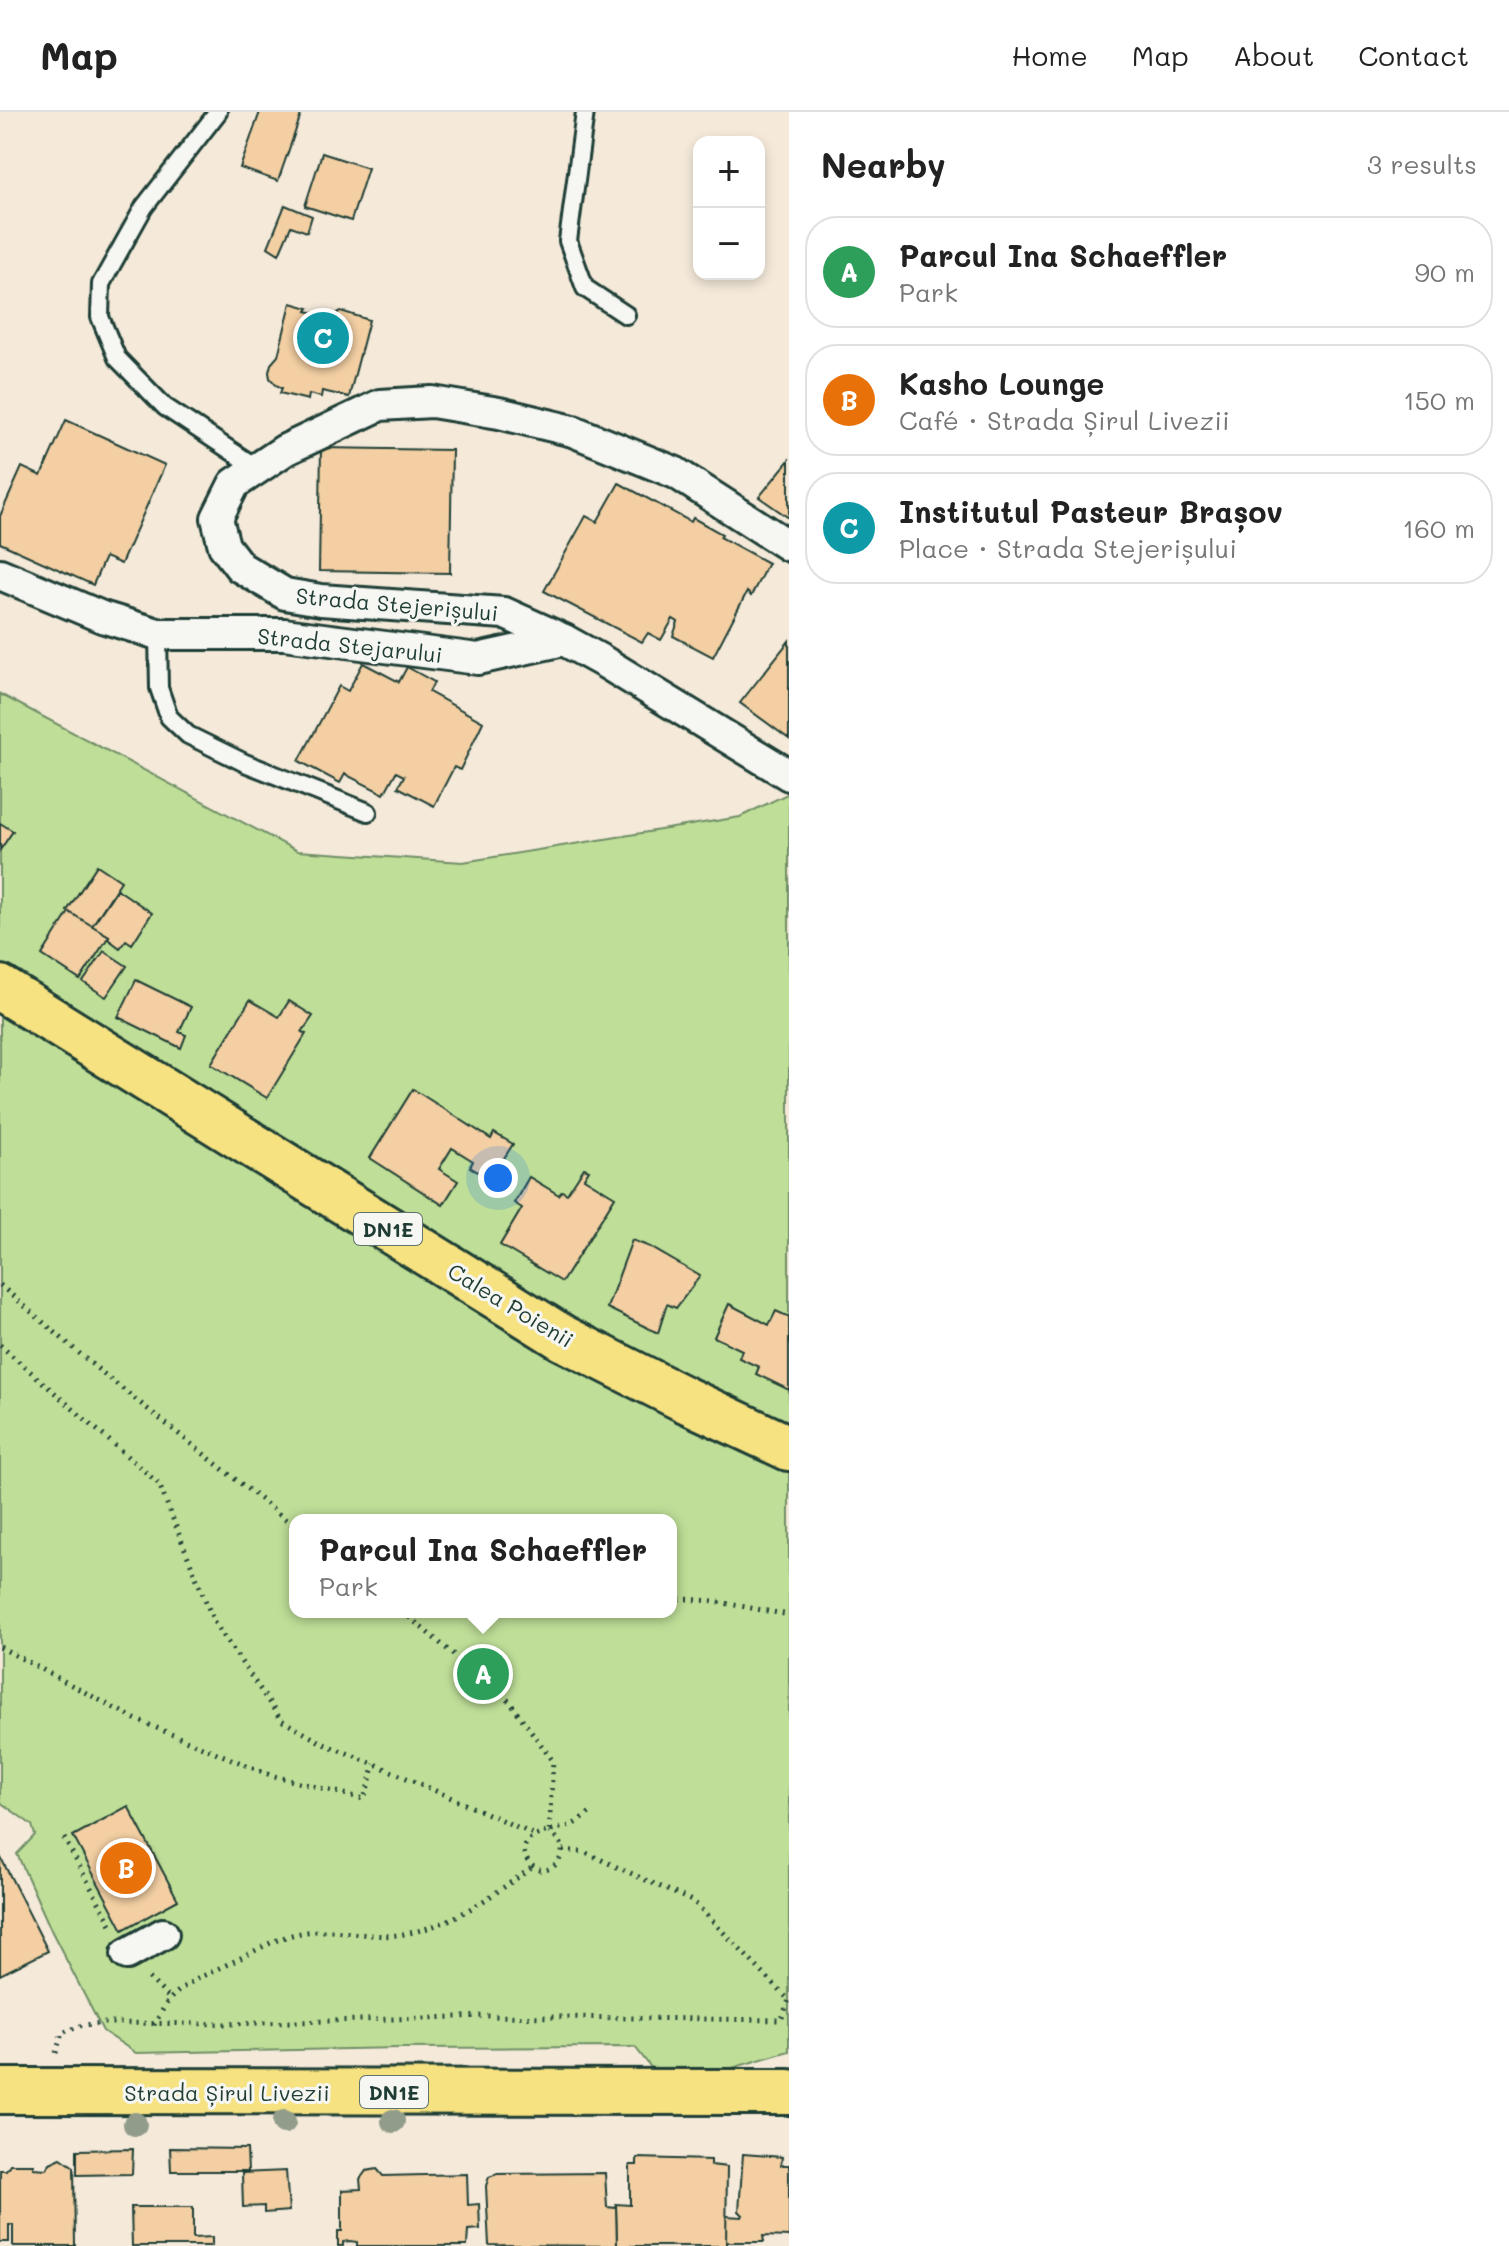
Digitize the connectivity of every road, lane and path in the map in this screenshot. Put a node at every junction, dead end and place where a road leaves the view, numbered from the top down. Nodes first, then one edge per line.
1 (218, 112) edge
2 (585, 112) edge
3 (626, 315) dead end
4 (257, 468) junction
5 (789, 546) edge
6 (0, 574) edge
7 (158, 634) junction
8 (564, 640) junction
9 (789, 775) edge
10 (368, 812) dead end
11 (0, 988) edge
12 (0, 1285) edge
13 (0, 1345) edge
14 (789, 1448) edge
15 (289, 1522) edge
16 (677, 1598) edge
17 (789, 1615) edge
18 (410, 1618) edge
19 (0, 1647) edge
20 (375, 1764) junction
21 (591, 1812) dead end
22 (549, 1832) junction
23 (535, 1835) junction
24 (563, 1850) junction
25 (533, 1867) junction
26 (163, 1934) dead end
27 (127, 1954) dead end
28 (789, 2000) edge
29 (154, 2025) junction
30 (55, 2057) dead end
31 (0, 2091) edge
32 (789, 2092) edge

1 - 4 lane
2 - 3 lane
4 - 5 street, Strada Stejerișului
4 - 8 street, Strada Stejerișului
6 - 7 street, Strada Stejarului
7 - 8 street, Strada Stejarului
7 - 10 lane
8 - 9 street, Strada Stejerișului
11 - 14 main road, Calea Poienii / DN1E
12 - 15 path
13 - 20 path
16 - 17 path
18 - 22 path
19 - 20 path
20 - 23 path
21 - 22 path
22 - 23 path
22 - 24 path
23 - 25 path
24 - 25 path
24 - 28 path
25 - 29 path
26 - 27 street
28 - 29 path
29 - 30 path
31 - 32 main road, Strada Șirul Livezii / DN1E

